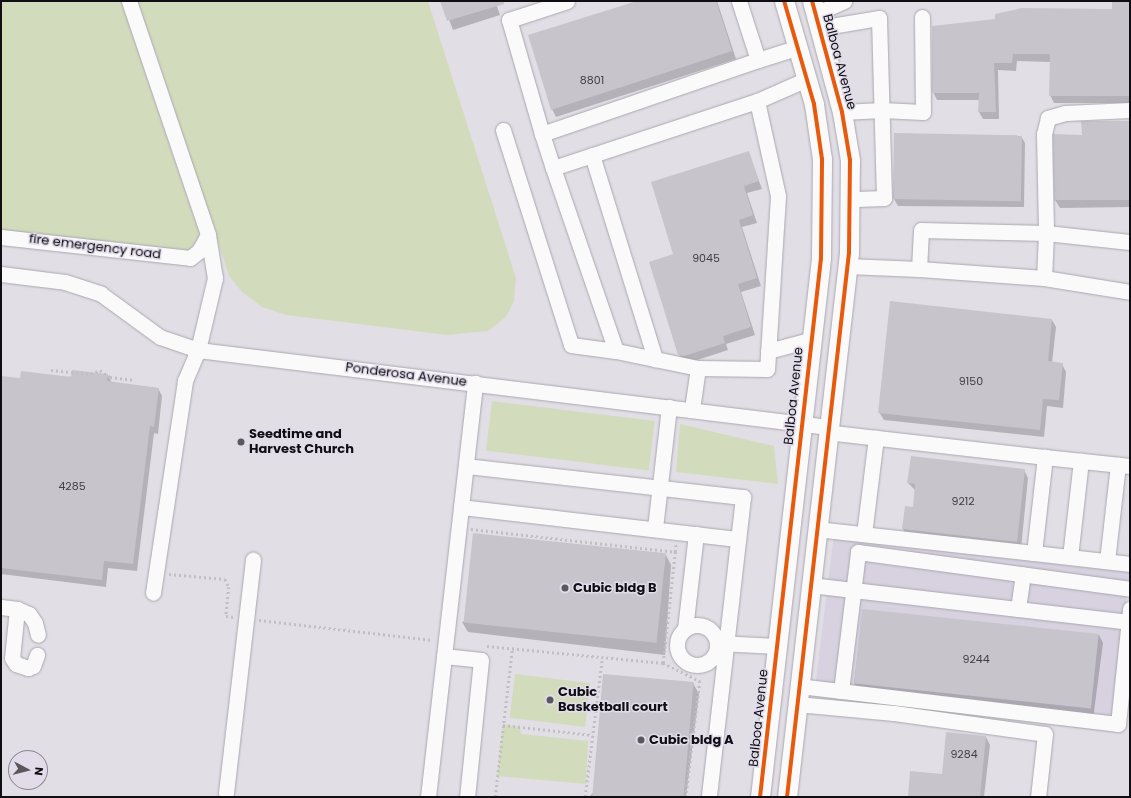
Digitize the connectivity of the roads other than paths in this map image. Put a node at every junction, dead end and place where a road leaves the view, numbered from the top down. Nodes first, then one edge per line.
1 (129, 1) edge
2 (567, 1) edge
3 (739, 1) edge
4 (784, 1) edge
5 (844, 1) edge
6 (815, 14) edge
7 (922, 17) dead end
8 (799, 47) junction
9 (758, 60) junction
10 (807, 79) junction
11 (757, 101) junction
12 (882, 110) junction
13 (1130, 110) edge
14 (842, 112) junction
15 (503, 130) dead end
16 (542, 134) junction
17 (592, 155) junction
18 (553, 168) junction
19 (849, 199) junction
20 (1046, 234) junction
21 (208, 235) junction
22 (1, 236) edge
23 (1130, 242) edge
24 (190, 258) junction
25 (847, 266) junction
26 (919, 269) junction
27 (1, 274) edge
28 (215, 278) junction
29 (1044, 278) junction
30 (1130, 292) edge
31 (810, 340) junction
32 (198, 350) junction
33 (616, 351) junction
34 (768, 352) junction
35 (655, 359) junction
36 (698, 368) junction
37 (475, 384) junction
38 (670, 406) junction
39 (692, 409) junction
40 (801, 422) junction
41 (827, 429) junction
42 (876, 438) junction
43 (1045, 456) junction
44 (1081, 460) junction
45 (1124, 465) edge
46 (466, 466) junction
47 (660, 488) junction
48 (461, 507) junction
49 (656, 528) junction
50 (816, 529) junction
51 (696, 534) junction
52 (864, 534) junction
53 (738, 539) junction
54 (1034, 553) junction
55 (1070, 557) junction
56 (253, 560) dead end
57 (1107, 561) junction
58 (1130, 564) edge
59 (1022, 574) junction
60 (810, 585) junction
61 (1130, 589) edge
62 (853, 590) junction
63 (154, 593) dead end
64 (1, 607) edge
65 (17, 609) junction
66 (1018, 609) junction
67 (1129, 616) edge
68 (685, 629) junction
69 (38, 635) dead end
70 (722, 642) junction
71 (777, 646) junction
72 (37, 655) dead end
73 (444, 656) junction
74 (841, 691) junction
75 (798, 695) junction
76 (226, 793) dead end
77 (428, 797) edge
78 (467, 797) edge
79 (709, 797) edge
80 (760, 797) edge
81 (787, 797) edge
82 (1038, 797) edge

1 - 21 street
2 - 16 street
3 - 9 street
4 - 8 main road, Balboa Avenue
5 - 6 street
6 - 12 street
6 - 14 main road, Balboa Avenue
7 - 12 street
8 - 9 street
8 - 10 main road, Balboa Avenue
9 - 16 street
10 - 11 street
10 - 31 main road, Balboa Avenue
11 - 17 street
11 - 34 street
12 - 14 street
12 - 19 street
13 - 20 street
14 - 19 main road, Balboa Avenue
15 - 33 street
16 - 18 street
17 - 18 street
17 - 35 street
18 - 33 street
19 - 25 main road, Balboa Avenue
20 - 23 street
20 - 26 street
20 - 29 street
21 - 24 street
21 - 28 street
22 - 24 street, fire emergency road
24 - 28 street, fire emergency road
25 - 26 street
25 - 41 main road, Balboa Avenue
26 - 29 street
27 - 32 street, Ponderosa Avenue
28 - 32 street
29 - 30 street
31 - 34 street
31 - 40 main road, Balboa Avenue
32 - 37 street, Ponderosa Avenue
32 - 63 street
33 - 35 street
34 - 36 street
35 - 36 street
36 - 39 street
37 - 38 street, Ponderosa Avenue
37 - 46 street
38 - 39 street, Ponderosa Avenue
38 - 47 street
39 - 40 street, Ponderosa Avenue
40 - 41 street, Ponderosa Avenue
40 - 71 main road, Balboa Avenue
41 - 42 street, Ponderosa Avenue
41 - 50 main road, Balboa Avenue
42 - 43 street, Ponderosa Avenue
42 - 52 street
43 - 44 street, Ponderosa Avenue
43 - 54 street
44 - 45 street, Ponderosa Avenue
44 - 55 street
45 - 57 street
46 - 47 street
46 - 48 street
47 - 49 street
47 - 53 street
48 - 49 street
48 - 73 street
49 - 51 street
50 - 52 street
50 - 60 main road, Balboa Avenue
51 - 53 street
51 - 68 street
52 - 54 street
53 - 70 street
54 - 55 street
55 - 57 street
56 - 76 street
57 - 58 street
59 - 61 street
59 - 62 street
59 - 66 street
60 - 62 street
60 - 75 main road, Balboa Avenue
62 - 66 street
62 - 74 street
64 - 65 street
65 - 69 street
65 - 72 street
66 - 67 street
67 - 74 street
68 - 70 street
68 - 70 street
70 - 71 street
70 - 79 street
71 - 80 main road, Balboa Avenue
73 - 77 street
73 - 78 street
74 - 75 street
75 - 81 main road, Balboa Avenue
75 - 82 street

